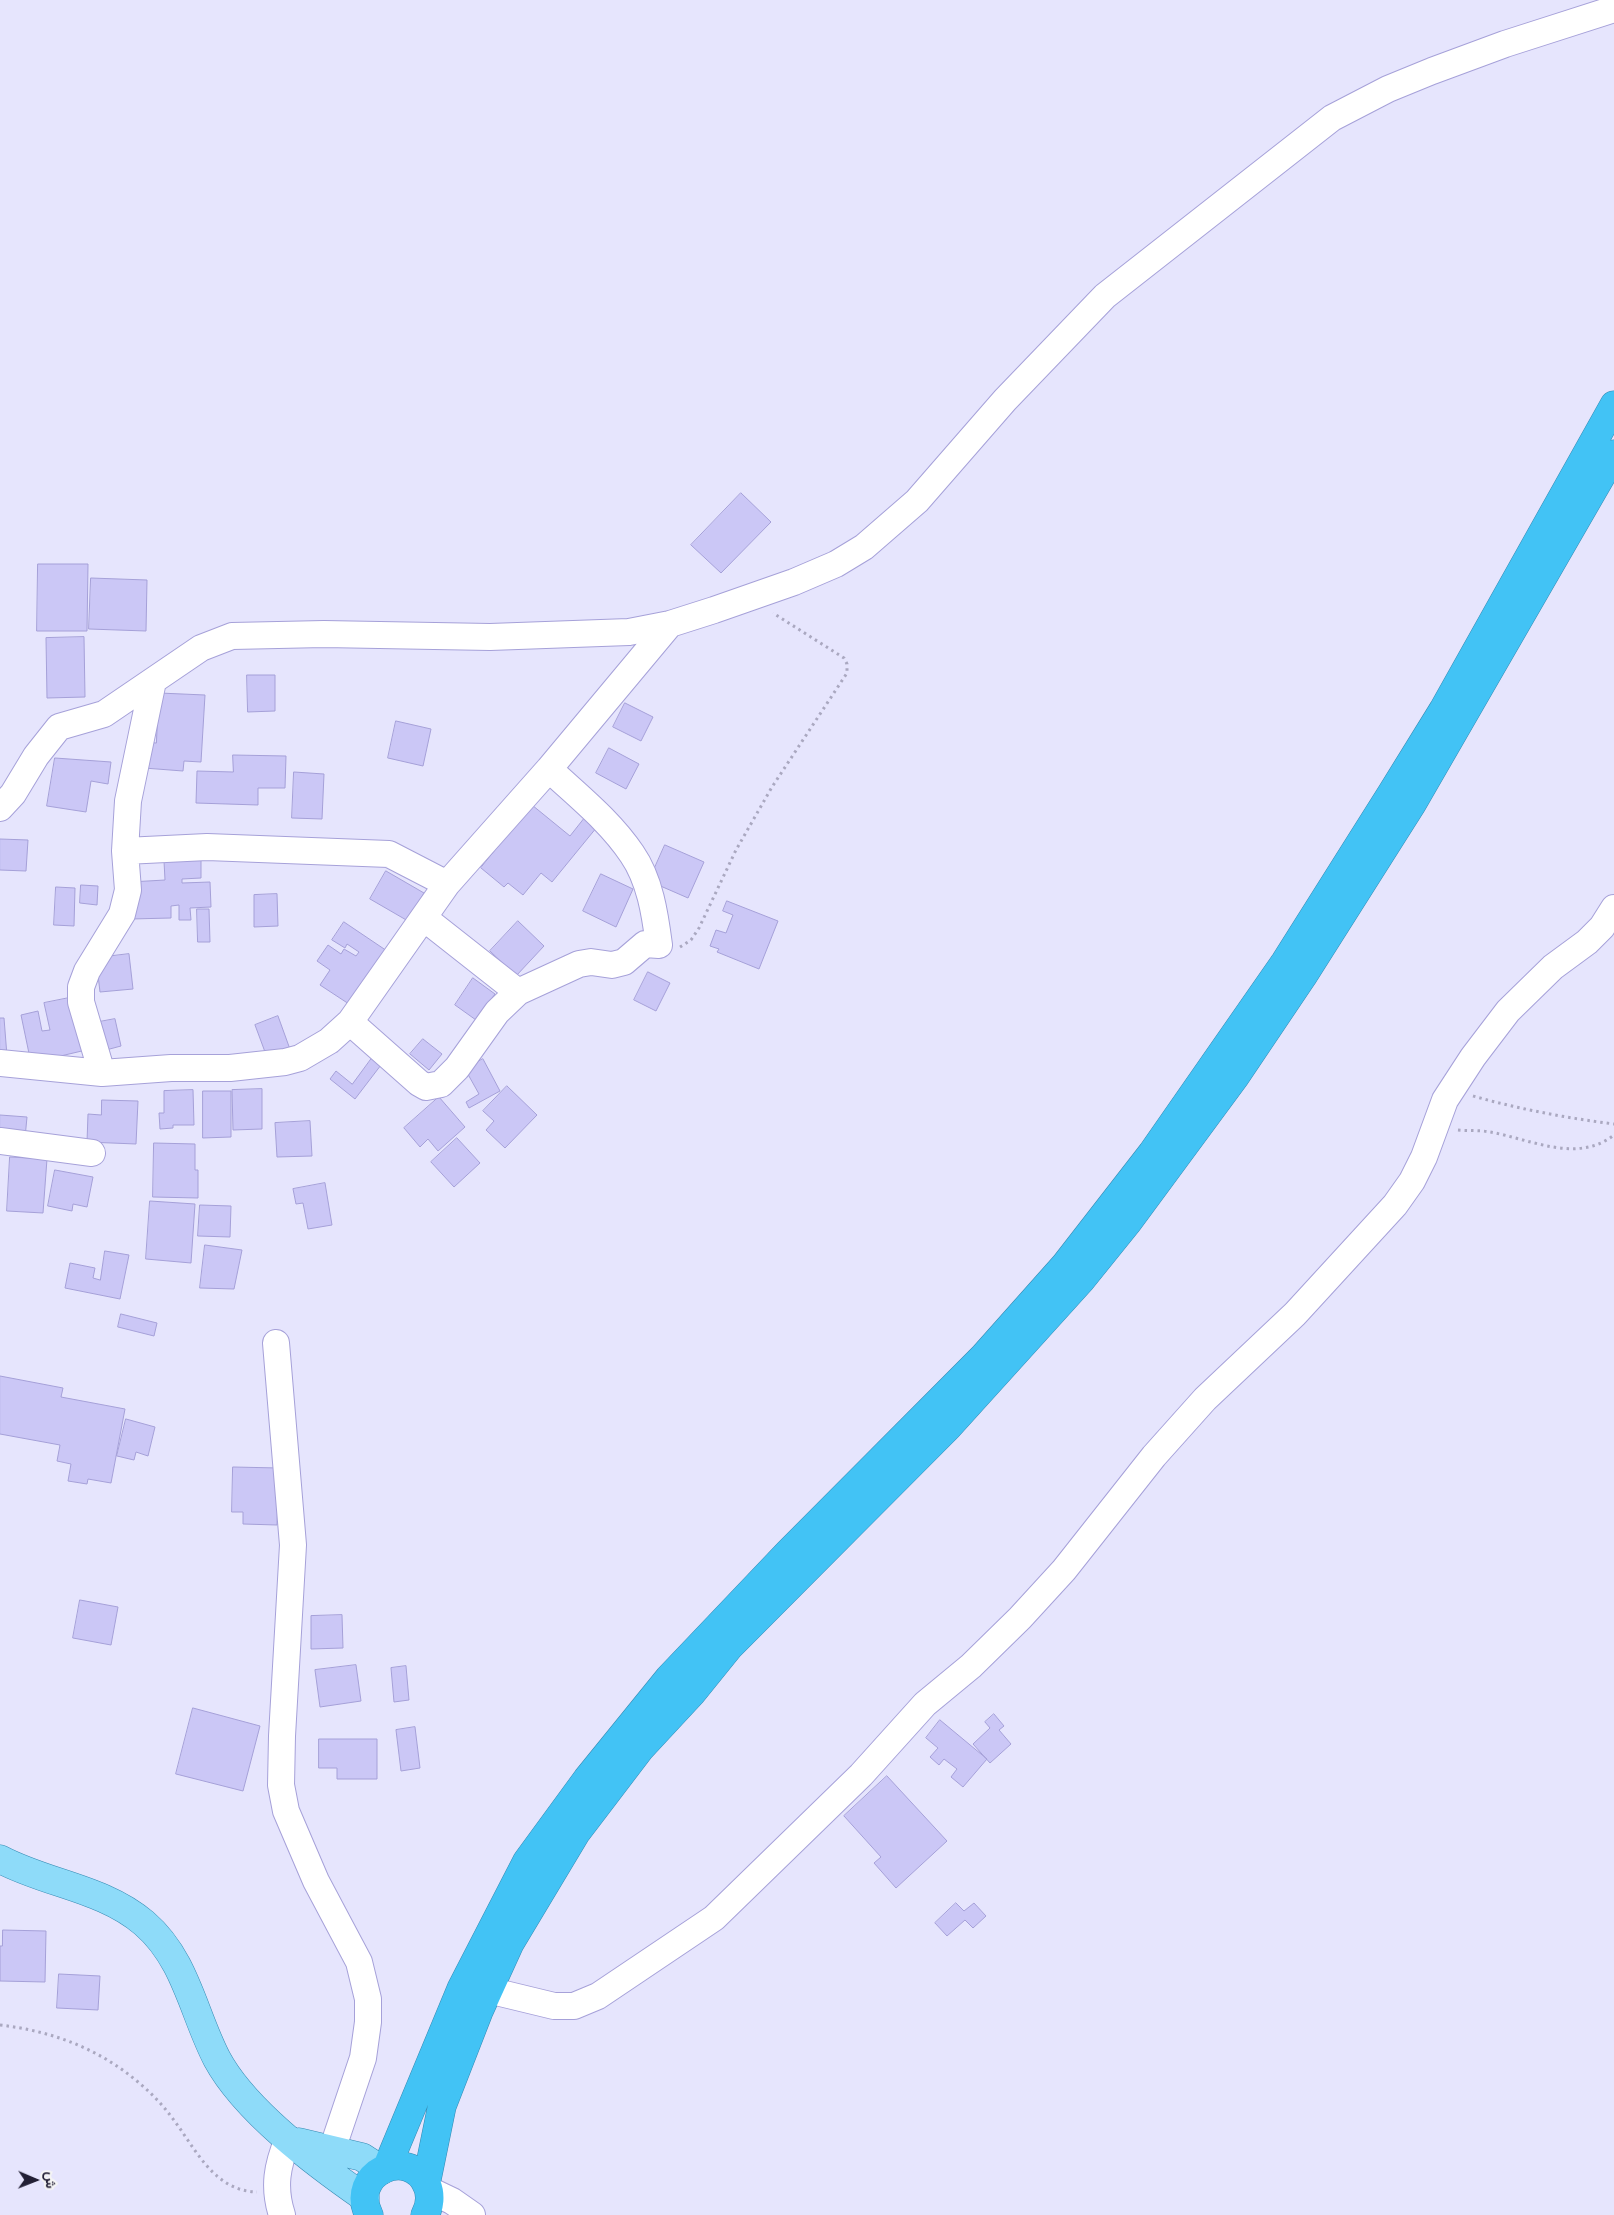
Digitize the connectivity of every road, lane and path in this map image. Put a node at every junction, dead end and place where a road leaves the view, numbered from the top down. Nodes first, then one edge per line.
1 (1614, 9) edge
2 (1614, 405) edge
3 (1614, 454) edge
4 (749, 598) junction
5 (670, 624) junction
6 (153, 681) junction
7 (549, 769) junction
8 (0, 808) edge
9 (125, 850) junction
10 (447, 884) junction
11 (1614, 908) edge
12 (424, 918) junction
13 (659, 945) junction
14 (518, 992) junction
15 (350, 1022) junction
16 (0, 1064) edge
17 (102, 1073) junction
18 (1451, 1090) junction
19 (1614, 1124) edge
20 (1433, 1127) junction
21 (1614, 1136) edge
22 (0, 1141) edge
23 (92, 1153) dead end
24 (276, 1343) dead end
25 (0, 1859) edge
26 (488, 1990) junction
27 (0, 2025) edge
28 (288, 2140) junction
29 (332, 2150) junction
30 (385, 2169) junction
31 (427, 2196) edge
32 (278, 2203) edge
33 (367, 2206) edge
34 (472, 2215) edge

1 - 4 street
2 - 30 highway
3 - 26 highway
4 - 5 street
4 - 13 path
5 - 6 street
5 - 7 street
6 - 8 street
6 - 9 street
7 - 10 street
7 - 13 street
9 - 10 street
9 - 17 street
10 - 12 street
11 - 18 street
12 - 14 street
12 - 15 street
13 - 14 street
14 - 15 street
15 - 17 street
16 - 17 street
18 - 19 path
18 - 20 street
20 - 21 path
20 - 26 street
22 - 23 street
24 - 29 street
25 - 28 main road
26 - 31 highway
27 - 32 path
28 - 29 main road
28 - 32 street
28 - 33 main road
29 - 30 main road
30 - 31 highway
30 - 33 highway
31 - 34 street

